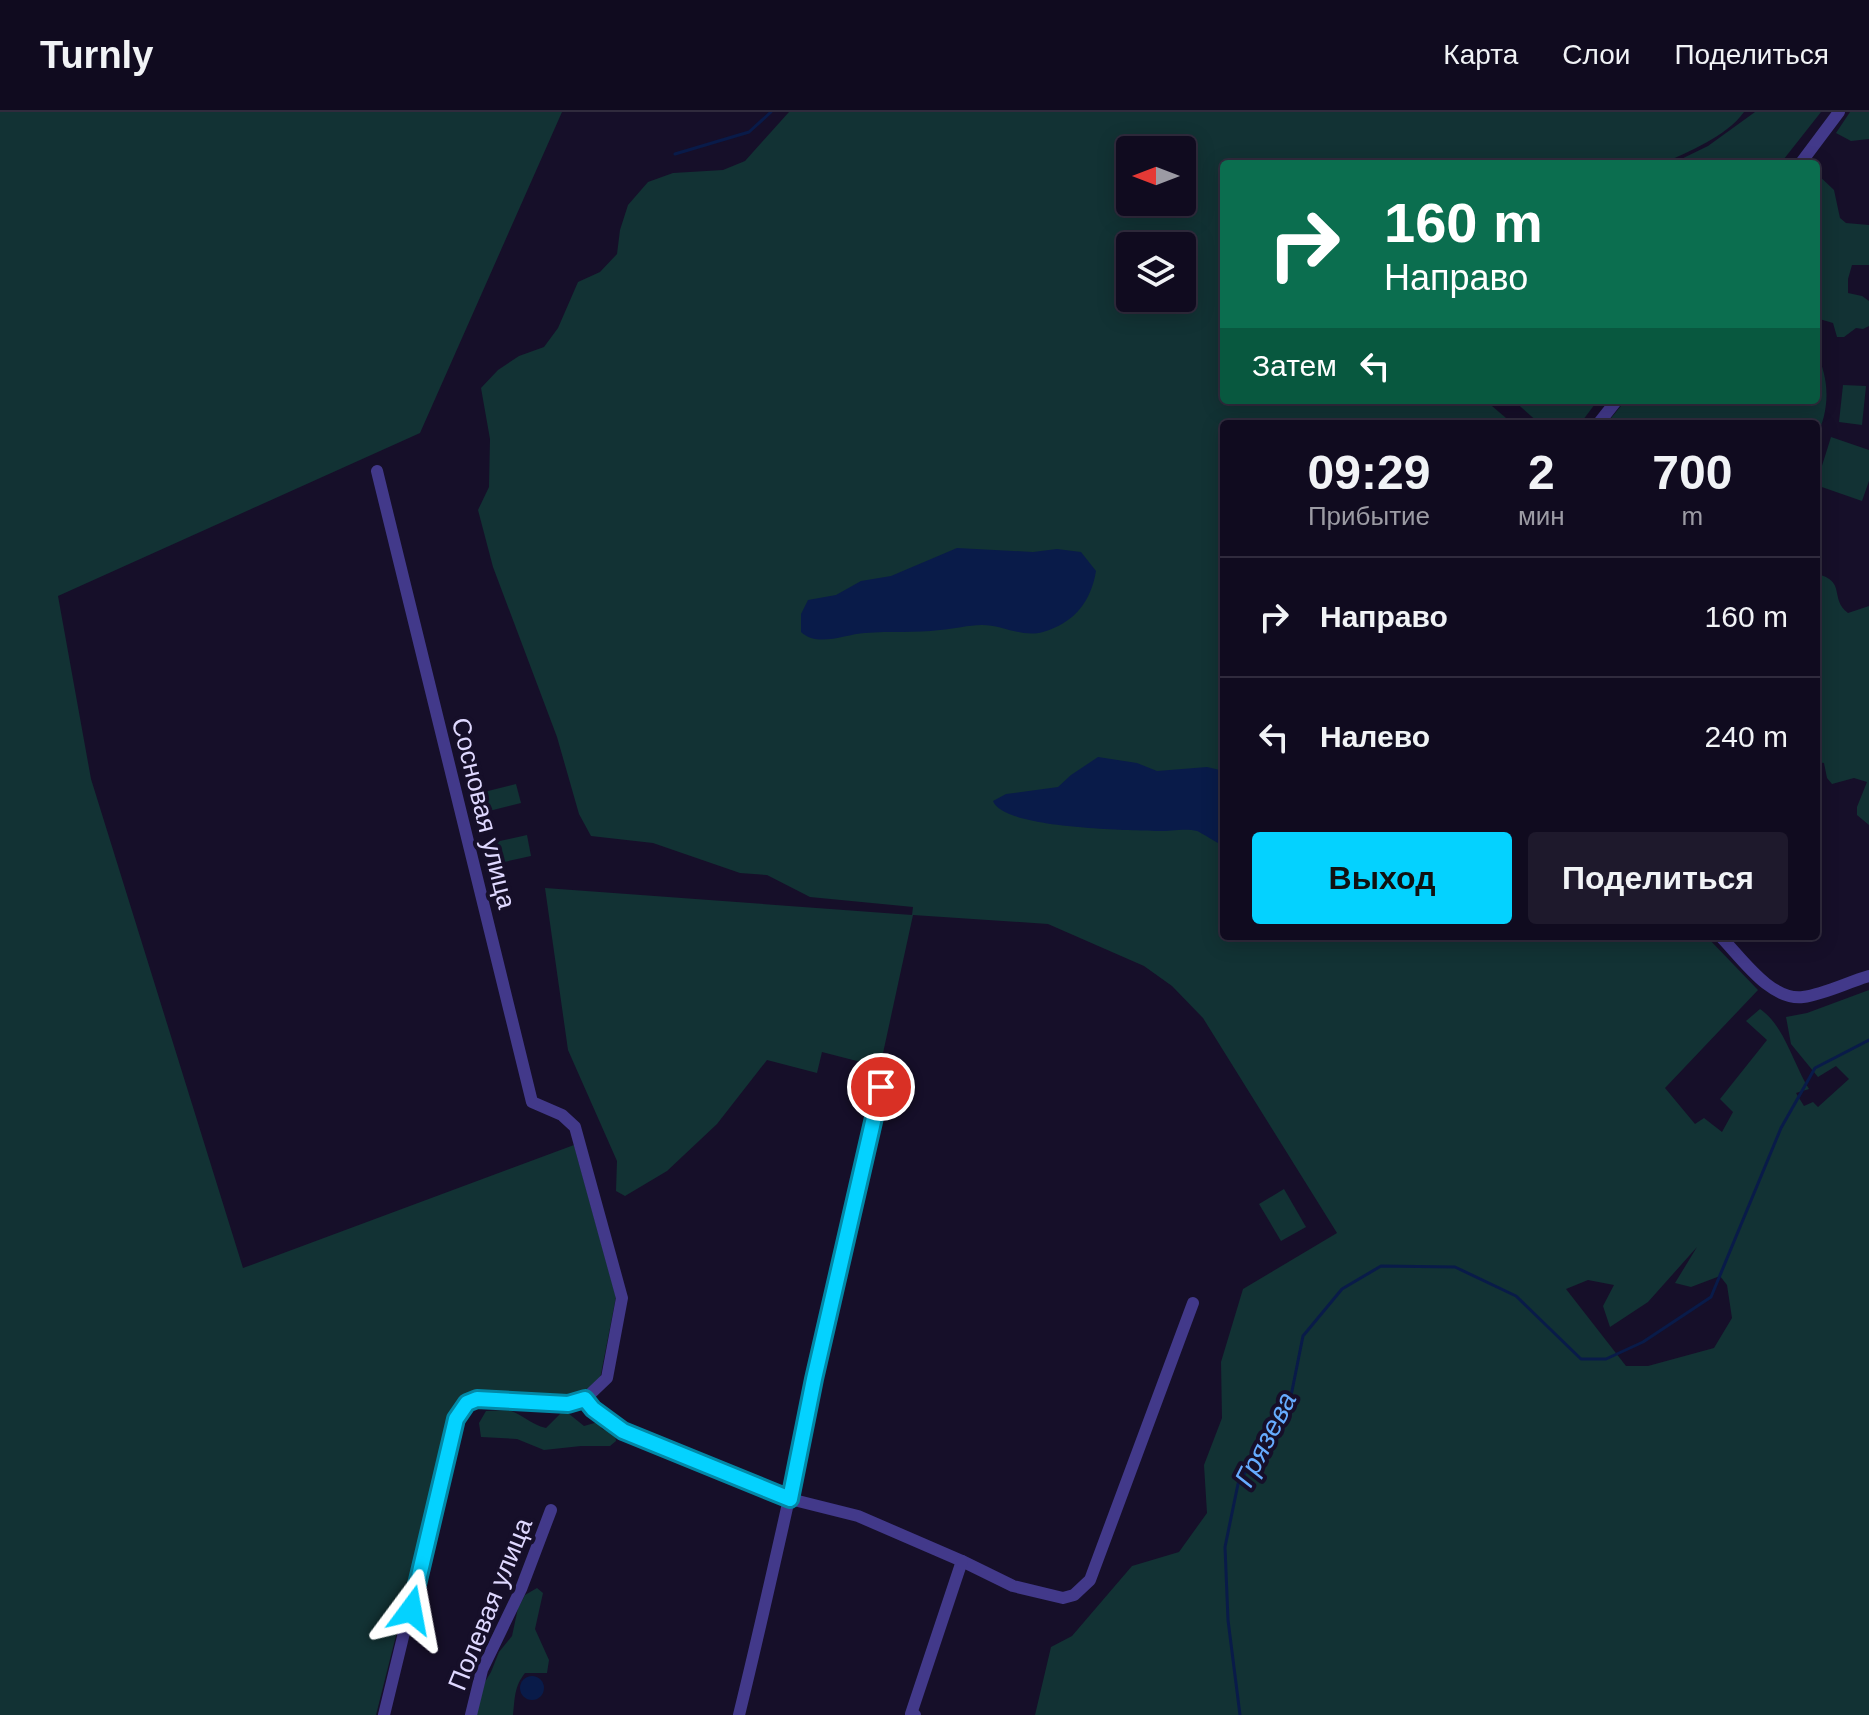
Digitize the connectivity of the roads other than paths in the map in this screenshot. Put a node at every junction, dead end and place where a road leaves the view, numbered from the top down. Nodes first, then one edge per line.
1 (1839, 112) edge
2 (1803, 160) edge
3 (1614, 404) edge
4 (1601, 420) edge
5 (377, 471) dead end
6 (1724, 940) edge
7 (1869, 976) edge
8 (881, 1087) dead end
9 (1193, 1303) dead end
10 (585, 1399) junction
11 (790, 1499) junction
12 (551, 1510) dead end
13 (962, 1561) junction
14 (384, 1715) edge
15 (471, 1715) edge
16 (739, 1715) edge
17 (915, 1715) edge

1 - 2 street
3 - 4 street
5 - 10 street, Сосновая улица
6 - 7 street
8 - 11 street
9 - 13 street
10 - 11 street
10 - 14 street
11 - 13 street
11 - 16 street
12 - 15 street, Полевая улица
13 - 17 street

